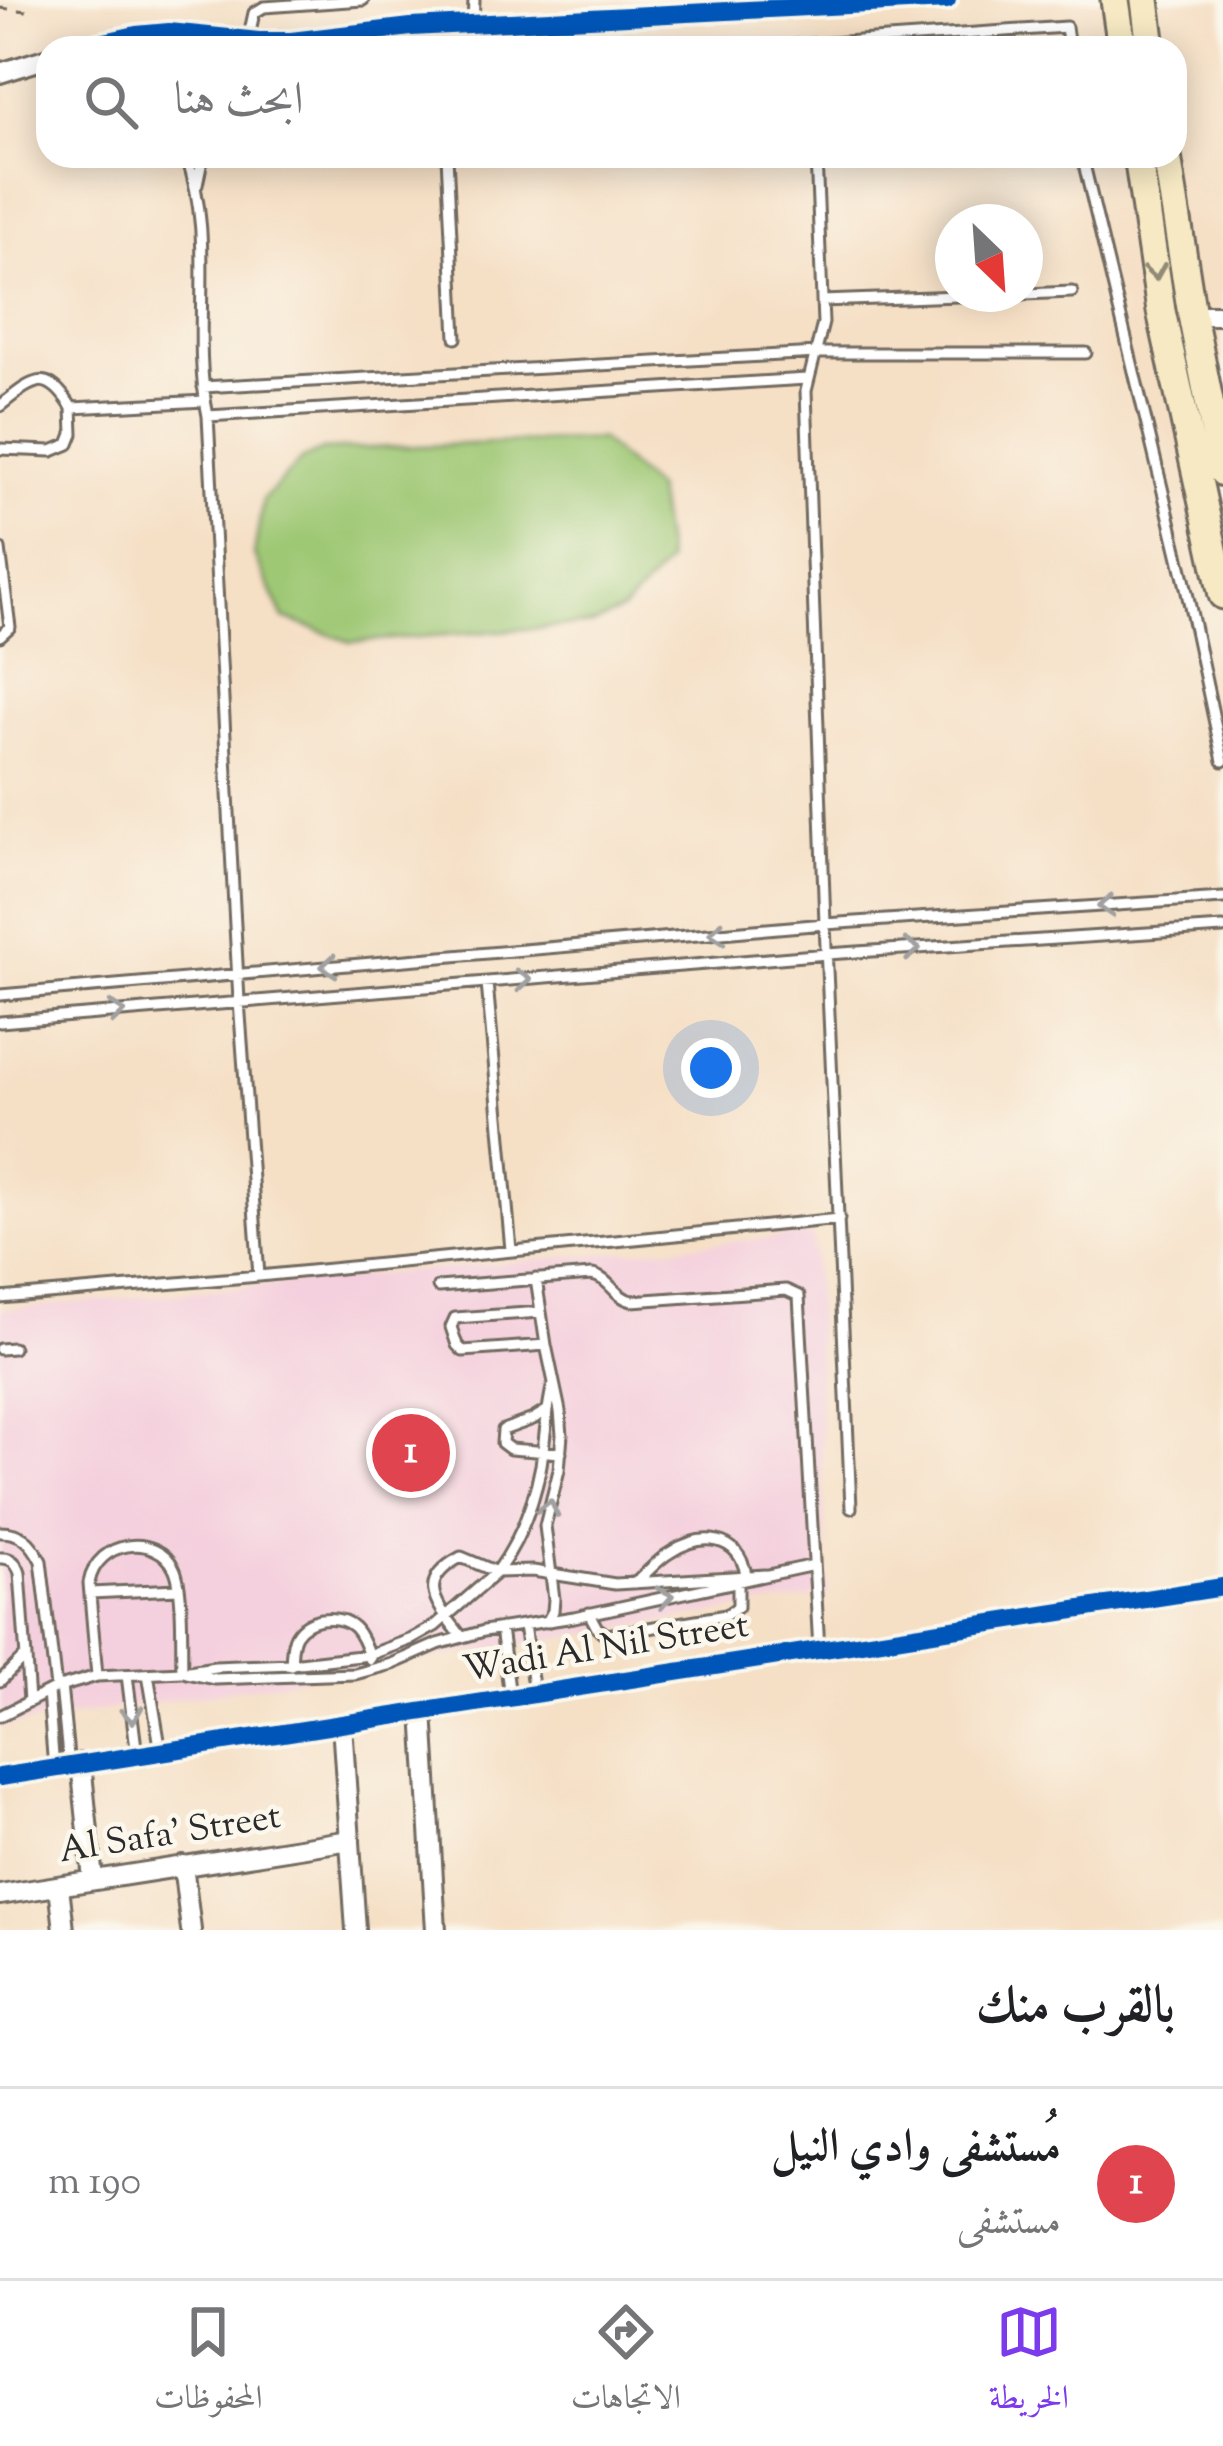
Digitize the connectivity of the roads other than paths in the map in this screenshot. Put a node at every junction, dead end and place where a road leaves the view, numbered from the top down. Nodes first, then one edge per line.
1 (364, 0) edge
2 (474, 0) edge
3 (947, 0) edge
4 (1115, 0) edge
5 (472, 25) junction
6 (249, 36) edge
7 (334, 36) edge
8 (946, 36) edge
9 (1067, 36) edge
10 (1120, 36) edge
11 (36, 62) edge
12 (0, 74) edge
13 (190, 168) edge
14 (200, 168) edge
15 (448, 168) edge
16 (816, 168) edge
17 (1085, 168) edge
18 (1140, 168) edge
19 (1169, 168) edge
20 (196, 185) junction
21 (1072, 292) dead end
22 (1043, 293) edge
23 (935, 297) edge
24 (822, 302) junction
25 (1192, 315) junction
26 (1223, 315) edge
27 (456, 338) dead end
28 (1086, 352) dead end
29 (817, 353) junction
30 (467, 374) junction
31 (367, 379) junction
32 (807, 379) junction
33 (203, 387) junction
34 (468, 400) junction
35 (205, 401) junction
36 (0, 406) edge
37 (367, 406) junction
38 (72, 409) junction
39 (208, 416) junction
40 (0, 449) edge
41 (1223, 472) edge
42 (0, 549) edge
43 (1223, 596) edge
44 (4, 611) edge
45 (0, 636) edge
46 (1223, 761) edge
47 (1223, 898) edge
48 (825, 924) junction
49 (1223, 928) edge
50 (827, 954) junction
51 (238, 974) junction
52 (487, 983) junction
53 (0, 995) edge
54 (239, 1001) junction
55 (0, 1022) edge
56 (838, 1219) junction
57 (511, 1250) junction
58 (260, 1276) junction
59 (536, 1280) junction
60 (438, 1287) dead end
61 (0, 1298) edge
62 (541, 1312) junction
63 (546, 1345) junction
64 (13, 1348) dead end
65 (0, 1349) edge
66 (554, 1383) junction
67 (547, 1411) junction
68 (542, 1451) junction
69 (560, 1453) junction
70 (851, 1508) dead end
71 (0, 1532) edge
72 (0, 1558) edge
73 (814, 1565) junction
74 (497, 1572) junction
75 (550, 1573) junction
76 (742, 1578) junction
77 (603, 1583) junction
78 (635, 1583) junction
79 (1223, 1587) edge
80 (178, 1589) junction
81 (90, 1593) junction
82 (604, 1610) junction
83 (589, 1613) junction
84 (446, 1616) junction
85 (547, 1622) junction
86 (524, 1625) junction
87 (501, 1628) junction
88 (461, 1636) junction
89 (819, 1649) junction
90 (26, 1654) junction
91 (369, 1655) junction
92 (291, 1664) junction
93 (372, 1670) junction
94 (182, 1672) junction
95 (148, 1674) junction
96 (127, 1675) junction
97 (97, 1676) junction
98 (291, 1678) junction
99 (0, 1682) edge
100 (55, 1689) junction
101 (534, 1694) junction
102 (511, 1697) junction
103 (29, 1702) junction
104 (423, 1711) junction
105 (0, 1716) edge
106 (342, 1724) junction
107 (161, 1752) junction
108 (137, 1756) junction
109 (68, 1766) junction
110 (0, 1777) edge
111 (350, 1840) junction
112 (183, 1865) junction
113 (93, 1880) junction
114 (59, 1886) junction
115 (0, 1895) edge
116 (352, 1929) edge
117 (64, 1930) edge
118 (191, 1930) edge
119 (436, 1930) edge

1 - 6 lane
2 - 5 lane
3 - 5 street
4 - 10 main road
5 - 7 street
8 - 9 lane
11 - 12 street
13 - 20 lane
14 - 20 lane
15 - 27 lane
16 - 24 lane
17 - 46 lane
18 -> 43 main road
19 - 25 main road
20 - 33 lane
21 - 22 lane
23 - 24 lane
24 - 29 lane
25 - 26 street
25 - 41 main road
28 - 29 lane
29 - 30 lane
29 - 32 lane
30 - 31 lane
30 - 34 lane
31 - 33 lane
31 - 37 lane
32 - 34 lane
32 - 48 lane
33 - 35 lane
34 - 37 lane
35 - 38 lane
35 - 39 lane
36 - 38 lane
37 - 39 lane
38 - 40 lane
39 - 51 lane
42 - 44 lane
44 - 45 lane
47 -> 48 lane
48 - 50 lane
48 -> 51 lane
50 -> 49 lane
52 -> 50 lane
50 - 56 lane
51 - 53 lane
51 - 54 lane
52 - 54 lane
52 - 57 lane
55 -> 54 lane
54 - 58 lane
56 - 57 lane
56 - 70 lane
57 - 58 lane
58 - 61 lane
59 - 60 lane
59 - 62 lane
59 - 73 lane
62 - 63 lane
62 - 63 lane
63 - 66 lane
64 - 65 lane
66 - 67 lane
66 - 69 lane
67 - 68 lane
67 - 68 lane
68 - 69 lane
68 - 74 lane
75 -> 69 lane
71 - 100 lane
72 - 90 lane
73 - 76 lane
73 - 89 lane
74 - 75 lane
74 - 84 lane
74 - 84 lane
75 - 77 lane
75 - 85 lane
76 - 78 lane
76 - 78 lane
82 -> 76 lane
76 - 83 lane
77 - 78 lane
77 - 82 lane
79 - 89 street, Wadi Al Nil Street
80 - 81 lane
80 - 81 lane
80 - 94 lane
81 - 97 lane
82 - 83 lane
83 - 85 lane
84 - 88 lane
84 - 91 lane
85 - 86 lane
86 - 87 lane
86 - 101 lane
87 - 88 lane
87 - 102 lane
88 - 93 lane
89 - 101 street, Wadi Al Nil Street
90 - 99 lane
90 - 103 lane
91 - 92 lane
91 - 92 lane
91 - 93 lane
92 - 94 lane
92 - 98 lane
93 - 98 lane
94 - 95 lane
94 - 98 lane
95 - 96 lane
95 - 107 lane
96 - 97 lane
96 -> 108 lane
97 - 100 lane
100 - 103 lane
100 - 109 lane
101 - 102 street, Wadi Al Nil Street
102 - 104 street, Wadi Al Nil Street
103 - 105 lane
104 - 106 street, Wadi Al Nil Street
104 - 119 street
106 - 107 street, Wadi Al Nil Street
106 - 111 street
107 - 108 street, Wadi Al Nil Street
108 - 109 street, Wadi Al Nil Street
109 - 110 street, Wadi Al Nil Street
109 - 113 street
111 - 112 street, Al Safa' Street
111 - 116 street
112 - 113 street, Al Safa' Street
112 - 118 street
113 - 114 street, Al Safa' Street
114 - 115 street, Al Safa' Street
114 - 117 street

